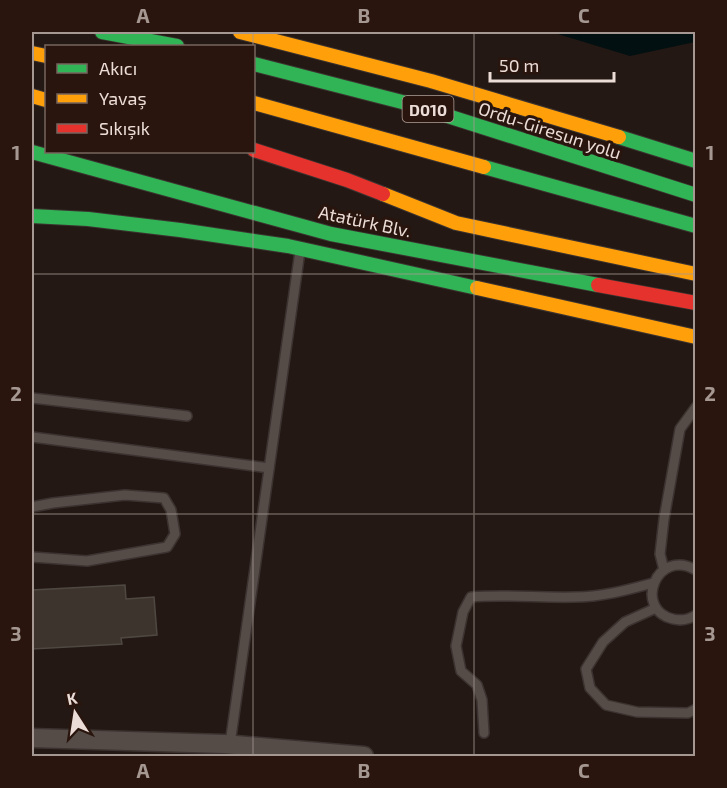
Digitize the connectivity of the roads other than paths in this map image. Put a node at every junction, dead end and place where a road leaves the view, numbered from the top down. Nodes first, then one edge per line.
1 (102, 32) edge
2 (240, 32) edge
3 (172, 45) edge
4 (255, 64) edge
5 (255, 103) edge
6 (255, 150) edge
7 (32, 152) edge
8 (696, 161) edge
9 (696, 195) edge
10 (32, 216) edge
11 (696, 226) edge
12 (300, 249) junction
13 (696, 274) edge
14 (696, 303) edge
15 (696, 337) edge
16 (32, 398) edge
17 (696, 407) edge
18 (187, 416) dead end
19 (32, 437) edge
20 (269, 468) junction
21 (32, 507) edge
22 (32, 557) edge
23 (664, 570) junction
24 (696, 570) edge
25 (653, 583) junction
26 (656, 608) junction
27 (696, 615) edge
28 (696, 709) edge
29 (484, 733) dead end
30 (32, 738) edge
31 (230, 744) junction
32 (364, 756) edge

1 - 3 main road
2 - 8 main road
4 - 9 main road, Ordu-Giresun yolu / D010
5 - 11 main road, D010
6 - 13 main road
7 - 14 main road, Atatürk Blv.
10 - 12 main road
12 - 15 main road
12 - 20 lane
16 - 18 lane
17 - 23 lane
19 - 20 lane
20 - 31 lane
21 - 22 lane
23 - 24 lane
23 - 25 lane
25 - 26 lane
25 - 29 lane
26 - 27 lane
26 - 28 lane
30 - 31 street
31 - 32 street

